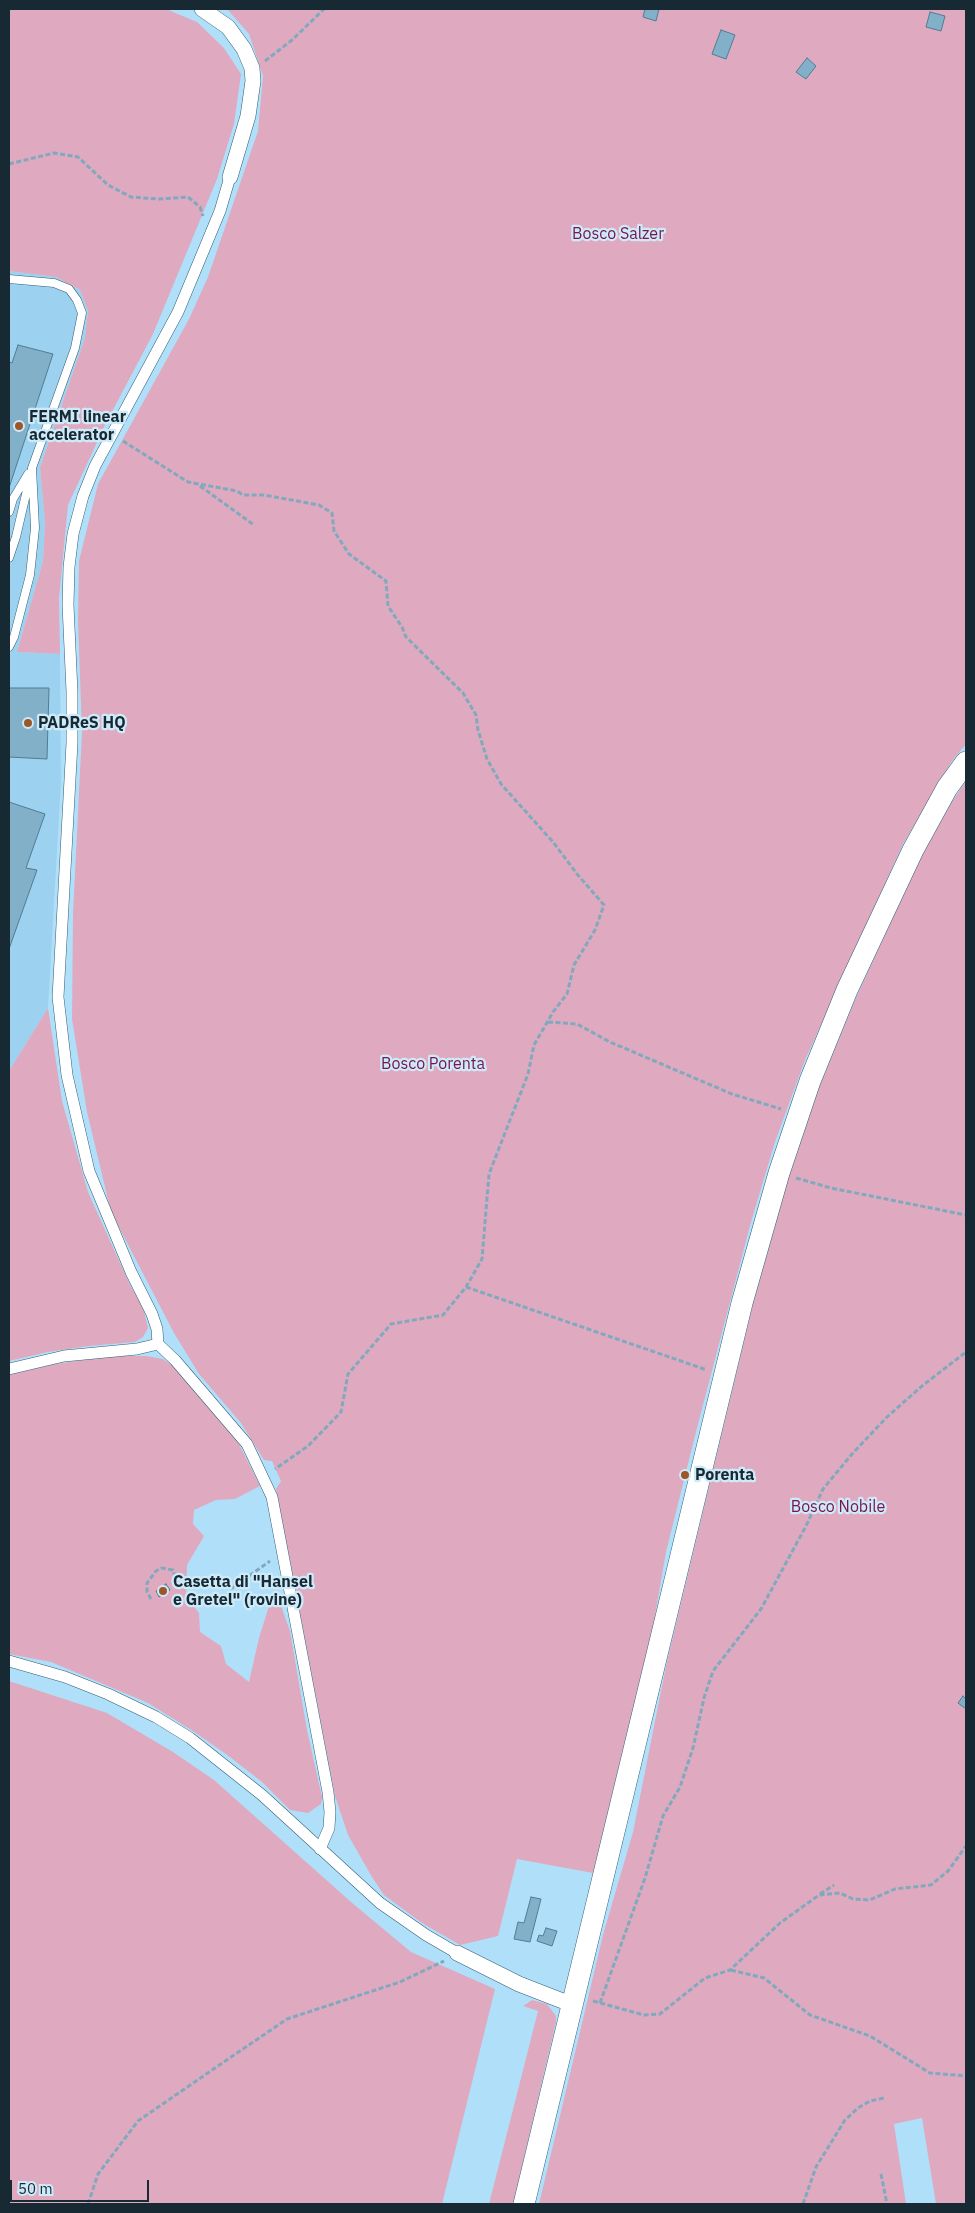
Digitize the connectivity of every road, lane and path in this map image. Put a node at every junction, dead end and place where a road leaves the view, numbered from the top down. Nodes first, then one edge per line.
1 (202, 9) edge
2 (324, 9) edge
3 (252, 68) junction
4 (9, 164) edge
5 (230, 177) joint
6 (211, 234) junction
7 (9, 279) edge
8 (112, 434) junction
9 (32, 468) junction
10 (198, 484) junction
11 (9, 512) edge
12 (254, 525) dead end
13 (9, 558) edge
14 (9, 647) edge
15 (966, 762) edge
16 (548, 1022) junction
17 (798, 1114) junction
18 (779, 1173) junction
19 (966, 1216) edge
20 (466, 1287) junction
21 (158, 1344) junction
22 (966, 1352) edge
23 (9, 1369) edge
24 (725, 1376) junction
25 (264, 1477) junction
26 (282, 1557) junction
27 (151, 1599) dead end
28 (9, 1661) edge
29 (966, 1846) edge
30 (320, 1849) junction
31 (834, 1884) dead end
32 (819, 1895) junction
33 (457, 1953) junction
34 (730, 1970) junction
35 (574, 2001) junction
36 (600, 2003) junction
37 (966, 2076) edge
38 (884, 2098) dead end
39 (881, 2174) dead end
40 (88, 2204) edge
41 (524, 2204) edge
42 (803, 2204) edge
43 (887, 2204) edge

1 - 3 street
2 - 3 path
3 - 5 street
4 - 6 path
5 - 6 street
6 - 8 street
7 - 9 lane
8 - 10 path
8 - 21 street
9 - 11 lane
9 - 13 lane
9 - 14 lane
10 - 12 path
10 - 16 path
15 - 17 main road
16 - 17 path
16 - 20 path
17 - 18 main road
18 - 19 path
18 - 24 main road
20 - 24 path
20 - 25 path
21 - 23 street
21 - 25 street
22 - 36 path
24 - 35 main road
25 - 26 street
26 - 27 path
26 - 30 street
28 - 30 street
29 - 32 path
30 - 33 street
31 - 32 path
32 - 34 path
33 - 35 street
33 - 40 path
34 - 36 path
34 - 37 path
35 - 36 path
35 - 41 main road
38 - 42 path
39 - 43 path

